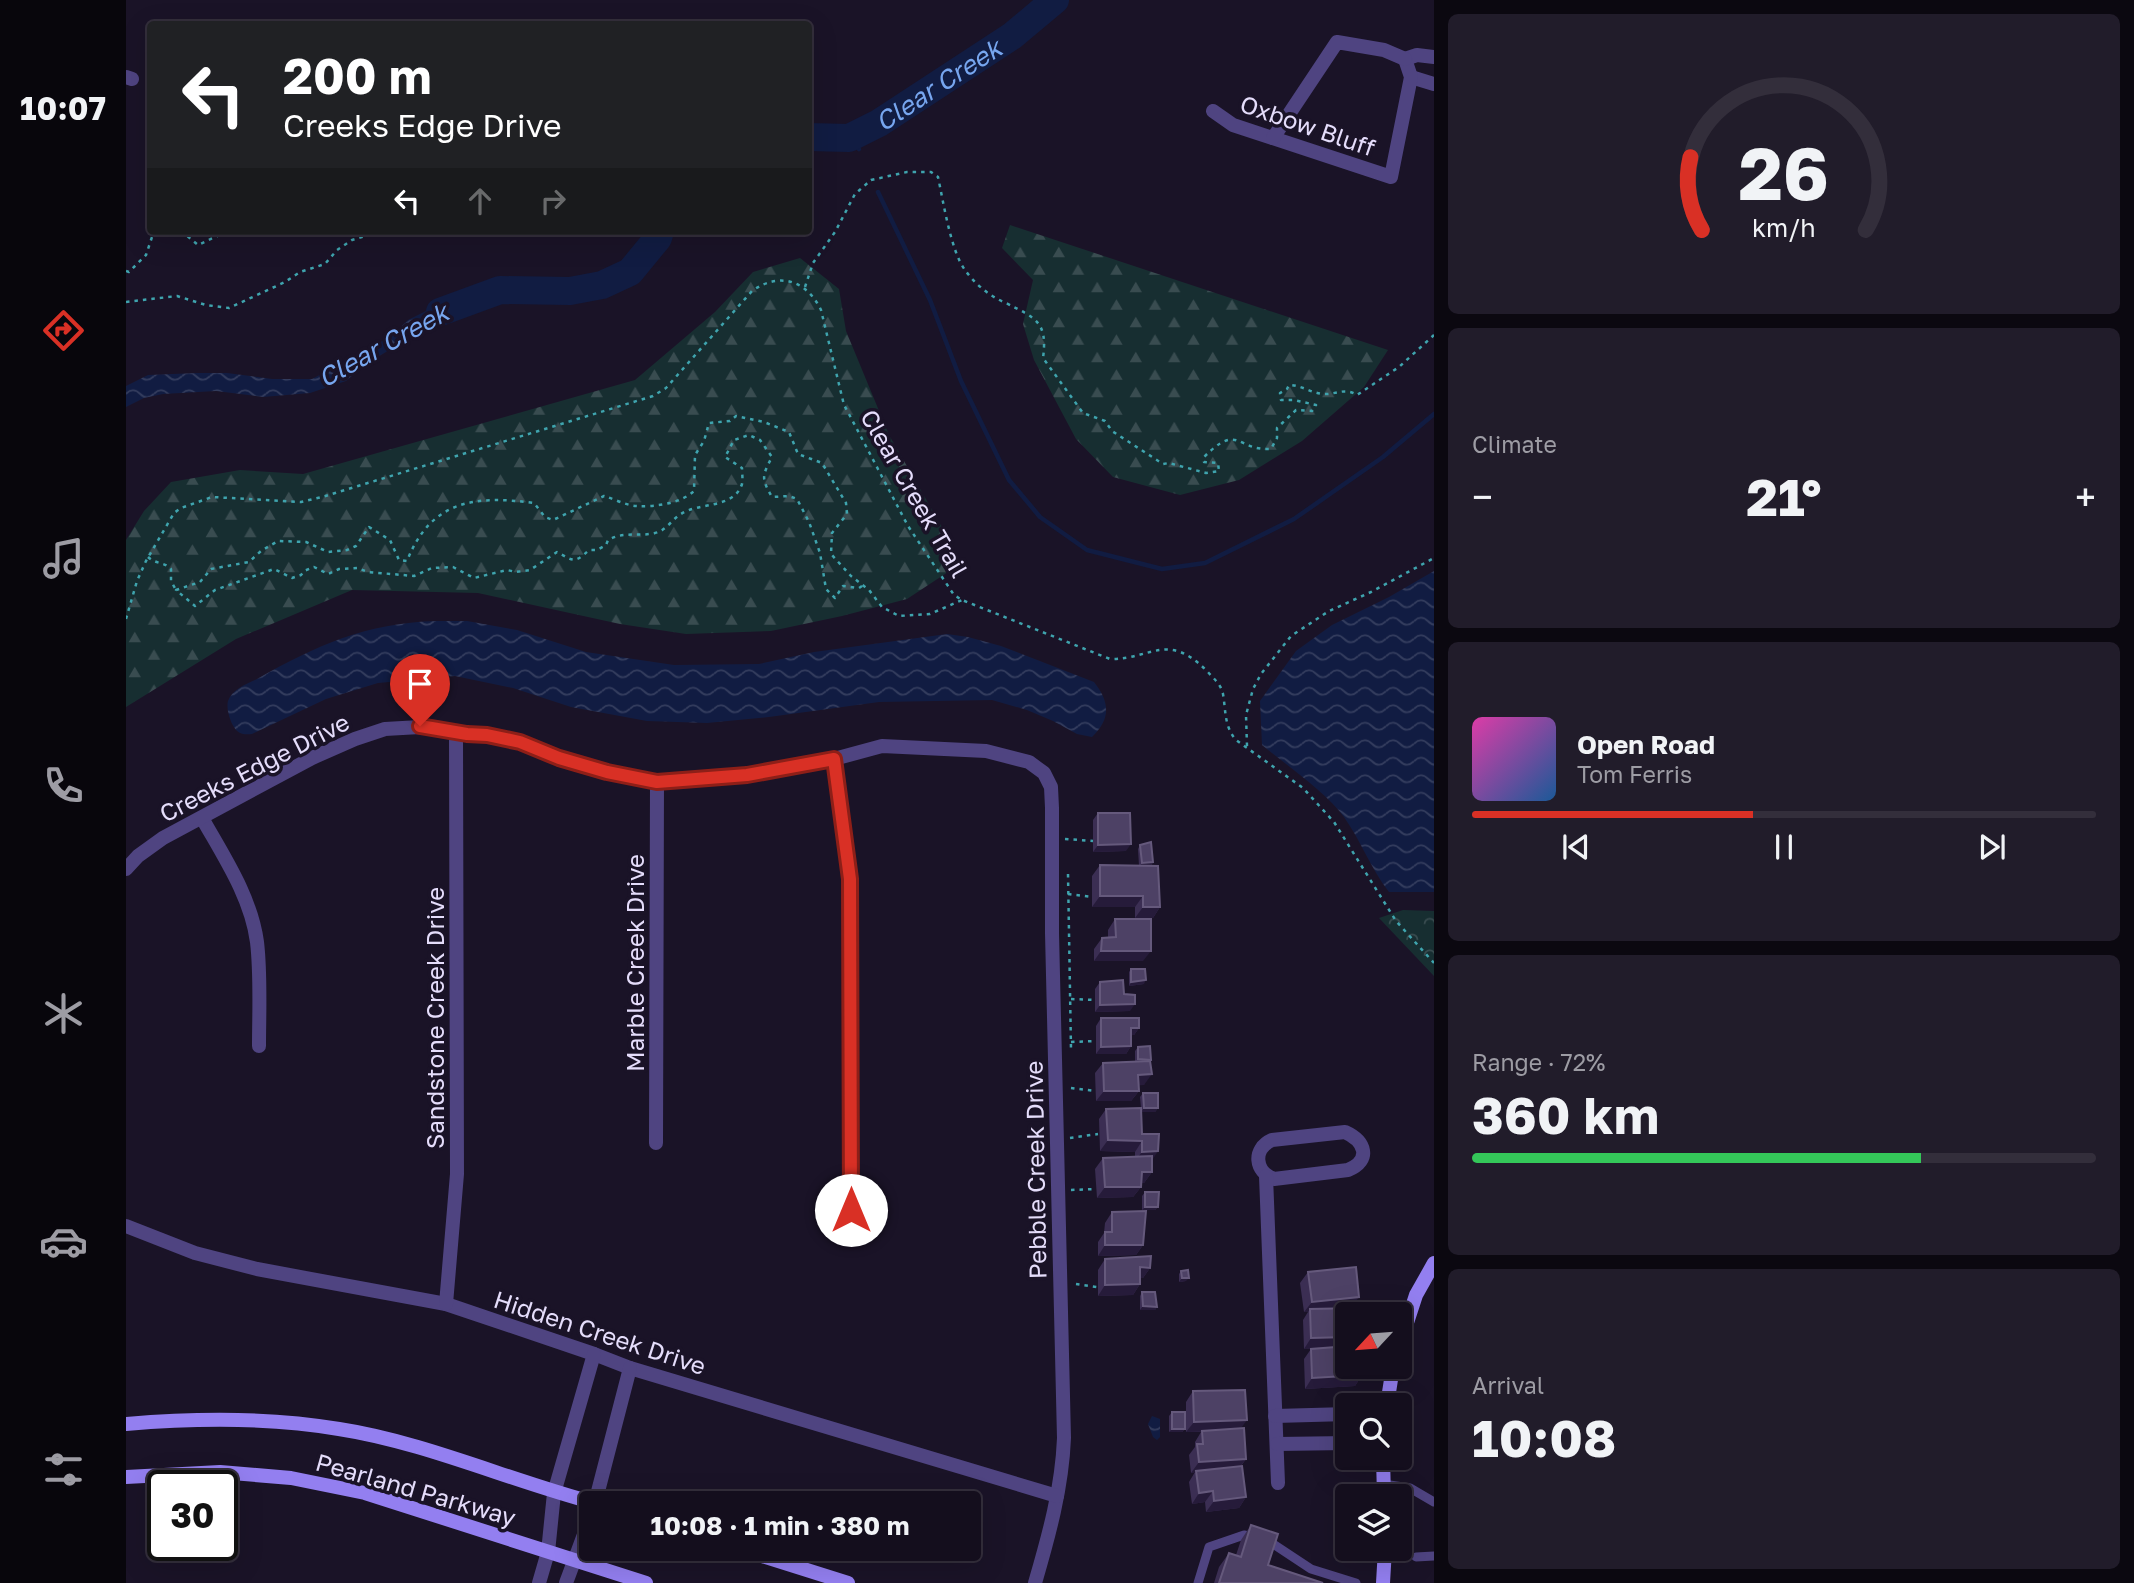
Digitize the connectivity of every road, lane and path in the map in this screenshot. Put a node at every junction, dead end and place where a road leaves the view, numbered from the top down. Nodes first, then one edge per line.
1 (1434, 57) edge
2 (1405, 59) junction
3 (1411, 77) junction
4 (1434, 84) edge
5 (1213, 111) dead end
6 (1273, 138) junction
7 (153, 235) edge
8 (186, 235) edge
9 (219, 235) edge
10 (369, 235) edge
11 (126, 271) edge
12 (805, 288) junction
13 (126, 302) edge
14 (1434, 335) edge
15 (148, 558) junction
16 (1434, 558) edge
17 (862, 586) junction
18 (176, 590) junction
19 (962, 600) junction
20 (126, 619) edge
21 (456, 732) junction
22 (1247, 747) junction
23 (834, 759) junction
24 (1029, 762) joint
25 (657, 782) junction
26 (202, 818) junction
27 (1052, 838) junction
28 (1093, 841) dead end
29 (126, 869) edge
30 (1052, 893) junction
31 (1093, 897) dead end
32 (1434, 963) edge
33 (1054, 999) junction
34 (1096, 1000) dead end
35 (1055, 1041) junction
36 (1096, 1041) dead end
37 (259, 1046) dead end
38 (1056, 1088) junction
39 (1095, 1091) dead end
40 (1098, 1134) dead end
41 (1057, 1138) junction
42 (656, 1143) dead end
43 (1266, 1177) junction
44 (1096, 1189) dead end
45 (1058, 1190) junction
46 (851, 1210) dead end
47 (126, 1226) edge
48 (1434, 1263) edge
49 (1060, 1283) junction
50 (1097, 1287) dead end
51 (446, 1304) junction
52 (1412, 1307) edge
53 (594, 1354) junction
54 (630, 1368) junction
55 (1335, 1414) edge
56 (1275, 1416) junction
57 (126, 1424) edge
58 (1335, 1443) edge
59 (1277, 1444) junction
60 (126, 1477) edge
61 (1278, 1483) dead end
62 (1412, 1489) edge
63 (598, 1491) edge
64 (554, 1493) junction
65 (1057, 1496) junction
66 (579, 1499) edge
67 (1434, 1502) edge
68 (579, 1550) edge
69 (548, 1552) junction
70 (1434, 1556) edge
71 (1416, 1557) dead end
72 (575, 1561) junction
73 (778, 1561) edge
74 (1384, 1561) edge
75 (1351, 1582) edge
76 (539, 1583) edge
77 (566, 1583) edge
78 (646, 1583) edge
79 (848, 1583) edge
80 (1035, 1583) edge
81 (1198, 1583) edge
82 (1383, 1583) edge

1 - 2 street
2 - 3 street
2 - 6 street
3 - 4 street
3 - 6 street, Oxbow Bluff
5 - 6 street, Oxbow Bluff
7 - 11 path
8 - 9 path
10 - 13 path
12 - 14 path
12 - 15 path
12 - 19 path, Clear Creek Trail
15 - 18 path
15 - 20 path
16 - 22 path
17 - 18 path
17 - 18 path
17 - 19 path
19 - 22 path, Clear Creek Trail
21 - 25 street, Creeks Edge Drive
21 - 26 street, Creeks Edge Drive
21 - 51 street, Sandstone Creek Drive
22 - 32 path, Clear Creek Trail
23 - 24 street, Creeks Edge Drive
23 - 25 street, Creeks Edge Drive
23 - 46 street
24 - 27 street, Pebble Creek Drive
25 - 42 street, Marble Creek Drive
26 - 29 street, Creeks Edge Drive
26 - 37 street
27 - 28 path
27 - 30 street, Pebble Creek Drive
30 - 31 path
30 - 33 street, Pebble Creek Drive
33 - 34 path
33 - 35 street, Pebble Creek Drive
35 - 36 path
35 - 38 street, Pebble Creek Drive
38 - 39 path
38 - 41 street, Pebble Creek Drive
40 - 41 path
41 - 45 street, Pebble Creek Drive
43 - 43 street
43 - 56 street
44 - 45 path
45 - 49 street, Pebble Creek Drive
47 - 51 street, Hidden Creek Drive
48 - 52 main road
49 - 50 path
49 - 65 street, Pebble Creek Drive
51 - 53 street, Hidden Creek Drive
53 - 54 street, Hidden Creek Drive
53 - 64 street
54 - 63 street
54 - 65 street, Hidden Creek Drive
55 - 56 street
56 - 59 street
57 - 64 main road, Pearland Parkway
58 - 59 street
59 - 61 street
60 - 69 main road, Pearland Parkway
62 - 67 lane
64 - 66 main road, Pearland Parkway
64 - 69 street
65 - 80 street, Pebble Creek Drive
68 - 72 street
69 - 72 main road, Pearland Parkway
69 - 76 street
70 - 71 lane
72 - 77 street
72 - 78 main road, Pearland Parkway
73 - 79 main road
74 - 82 main road
75 - 81 lane

